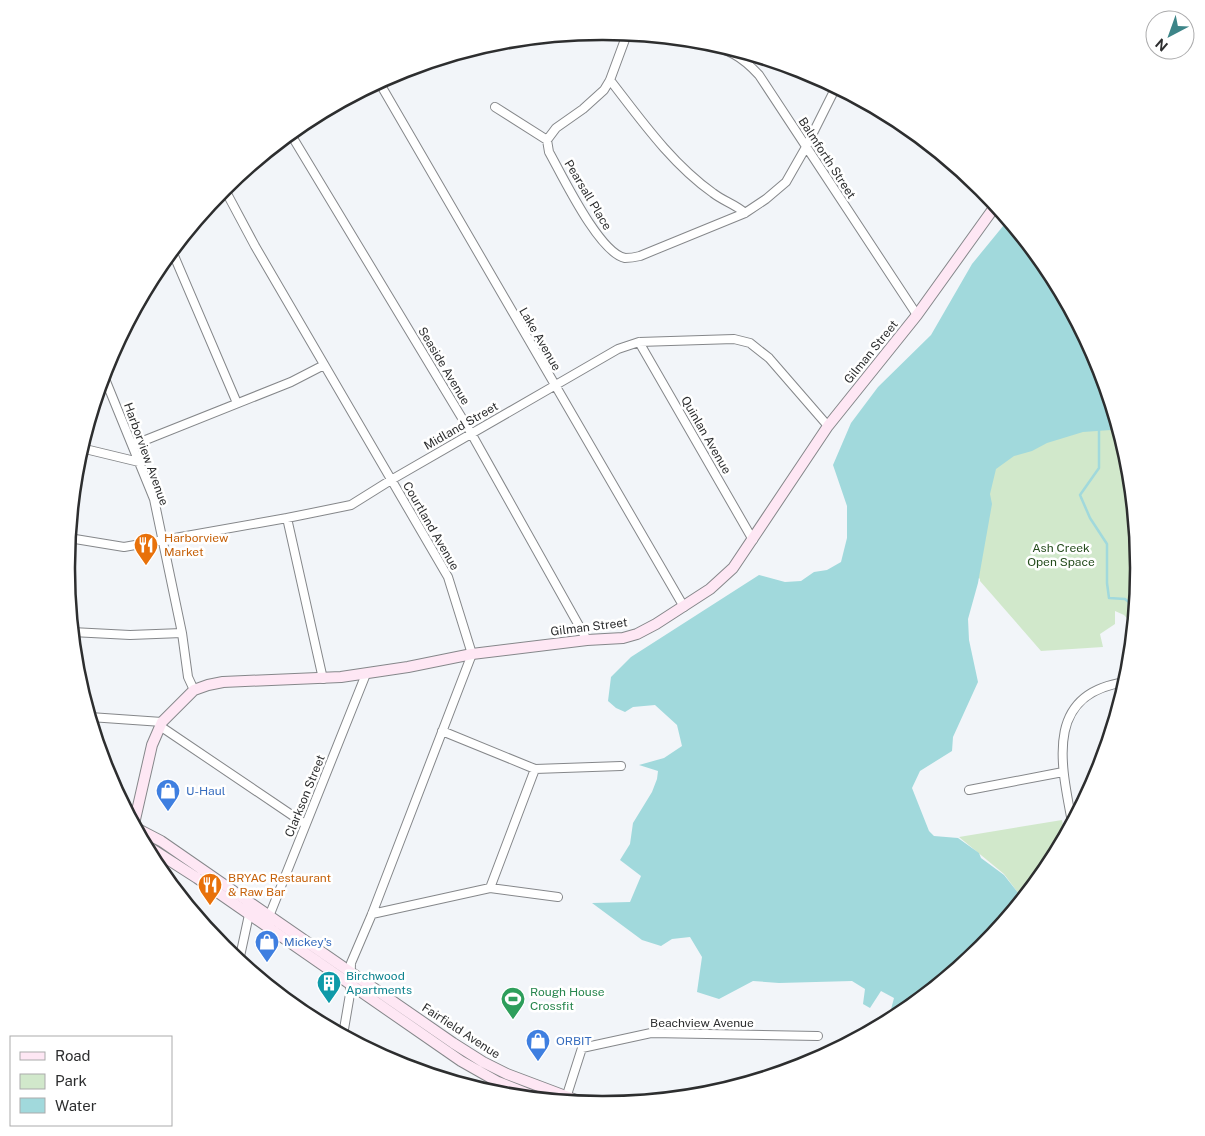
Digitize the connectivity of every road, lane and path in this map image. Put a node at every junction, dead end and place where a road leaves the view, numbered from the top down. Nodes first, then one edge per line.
1 (625, 41) edge
2 (743, 59) edge
3 (610, 80) junction
4 (382, 88) edge
5 (833, 93) edge
6 (495, 106) dead end
7 (294, 140) edge
8 (547, 140) junction
9 (806, 147) junction
10 (228, 196) edge
11 (991, 212) edge
12 (745, 213) junction
13 (175, 259) edge
14 (917, 315) junction
15 (639, 342) junction
16 (324, 364) junction
17 (108, 385) edge
18 (554, 386) junction
19 (238, 403) junction
20 (828, 426) junction
21 (472, 433) junction
22 (133, 445) junction
23 (88, 450) edge
24 (139, 462) junction
25 (391, 480) junction
26 (287, 518) junction
27 (76, 539) edge
28 (753, 540) junction
29 (162, 541) junction
30 (684, 607) junction
31 (79, 632) edge
32 (182, 633) junction
33 (587, 640) junction
34 (472, 654) junction
35 (366, 674) junction
36 (323, 679) junction
37 (1118, 683) edge
38 (194, 690) junction
39 (96, 718) edge
40 (161, 724) junction
41 (442, 731) junction
42 (621, 766) dead end
43 (535, 768) junction
44 (1063, 772) junction
45 (969, 790) dead end
46 (1070, 813) edge
47 (137, 817) edge
48 (305, 824) junction
49 (150, 840) edge
50 (490, 888) junction
51 (558, 897) dead end
52 (251, 909) junction
53 (372, 914) junction
54 (269, 915) junction
55 (266, 926) junction
56 (241, 952) edge
57 (350, 971) junction
58 (350, 984) junction
59 (404, 1008) junction
60 (398, 1017) junction
61 (343, 1028) edge
62 (818, 1036) dead end
63 (467, 1052) junction
64 (461, 1061) junction
65 (535, 1084) junction
66 (512, 1088) edge
67 (534, 1091) edge
68 (554, 1093) edge
69 (566, 1095) edge

1 - 3 street
2 - 9 street, Balmforth Street
3 - 8 street
3 - 12 street
4 - 18 street, Lake Avenue
5 - 9 street, Pearsall Place
6 - 8 street
7 - 21 street, Seaside Avenue
8 - 12 street, Pearsall Place
9 - 12 street, Pearsall Place
9 - 14 street, Balmforth Street
10 - 16 street, Courtland Avenue
11 - 14 street, Gilman Street
13 - 19 street
14 - 20 street, Gilman Street
15 - 18 street, Midland Street
15 - 20 street, Midland Street
15 - 28 street, Quinlan Avenue
16 - 19 street
16 - 25 street, Courtland Avenue
17 - 22 street, Harborview Avenue
18 - 21 street, Midland Street
18 - 30 street, Lake Avenue
19 - 22 street
20 - 28 street, Gilman Street
21 - 25 street, Midland Street
21 - 33 street, Seaside Avenue
22 - 24 street, Harborview Avenue
23 - 24 street
24 - 29 street, Harborview Avenue
25 - 26 street, Midland Street
25 - 34 street, Courtland Avenue
26 - 29 street, Midland Street
26 - 36 street
27 - 29 street, Midland Street
28 - 30 street, Gilman Street
29 - 32 street, Harborview Avenue
30 - 33 street, Gilman Street
31 - 32 street
32 - 38 street, Harborview Avenue
33 - 34 street, Gilman Street
34 - 35 street, Gilman Street
34 - 41 street
35 - 36 street, Gilman Street
35 - 48 street, Clarkson Street
36 - 38 street, Gilman Street
37 - 44 street
38 - 40 street, Gilman Street
39 - 40 street
40 - 47 street, Gilman Street
40 - 48 street
41 - 43 street
41 - 53 street
42 - 43 street
43 - 50 street
44 - 45 street
44 - 46 street
48 - 54 street, Clarkson Street
49 - 52 street, Fairfield Avenue
50 - 51 street
50 - 53 street
52 - 54 street, Fairfield Avenue
52 - 55 street, Fairfield Avenue
52 - 56 street
53 - 57 street
54 - 55 street, Clarkson Street
54 - 57 street, Fairfield Avenue
55 - 58 street, Fairfield Avenue
57 - 58 street
57 - 59 street, Fairfield Avenue
58 - 60 street, Fairfield Avenue
58 - 61 street
59 - 60 street
59 - 63 street, Fairfield Avenue
60 - 64 street, Fairfield Avenue
62 - 69 street, Beachview Avenue
63 - 64 street
63 - 65 street, Fairfield Avenue
64 - 66 street, Fairfield Avenue
65 - 67 street
65 - 68 street, Fairfield Avenue

